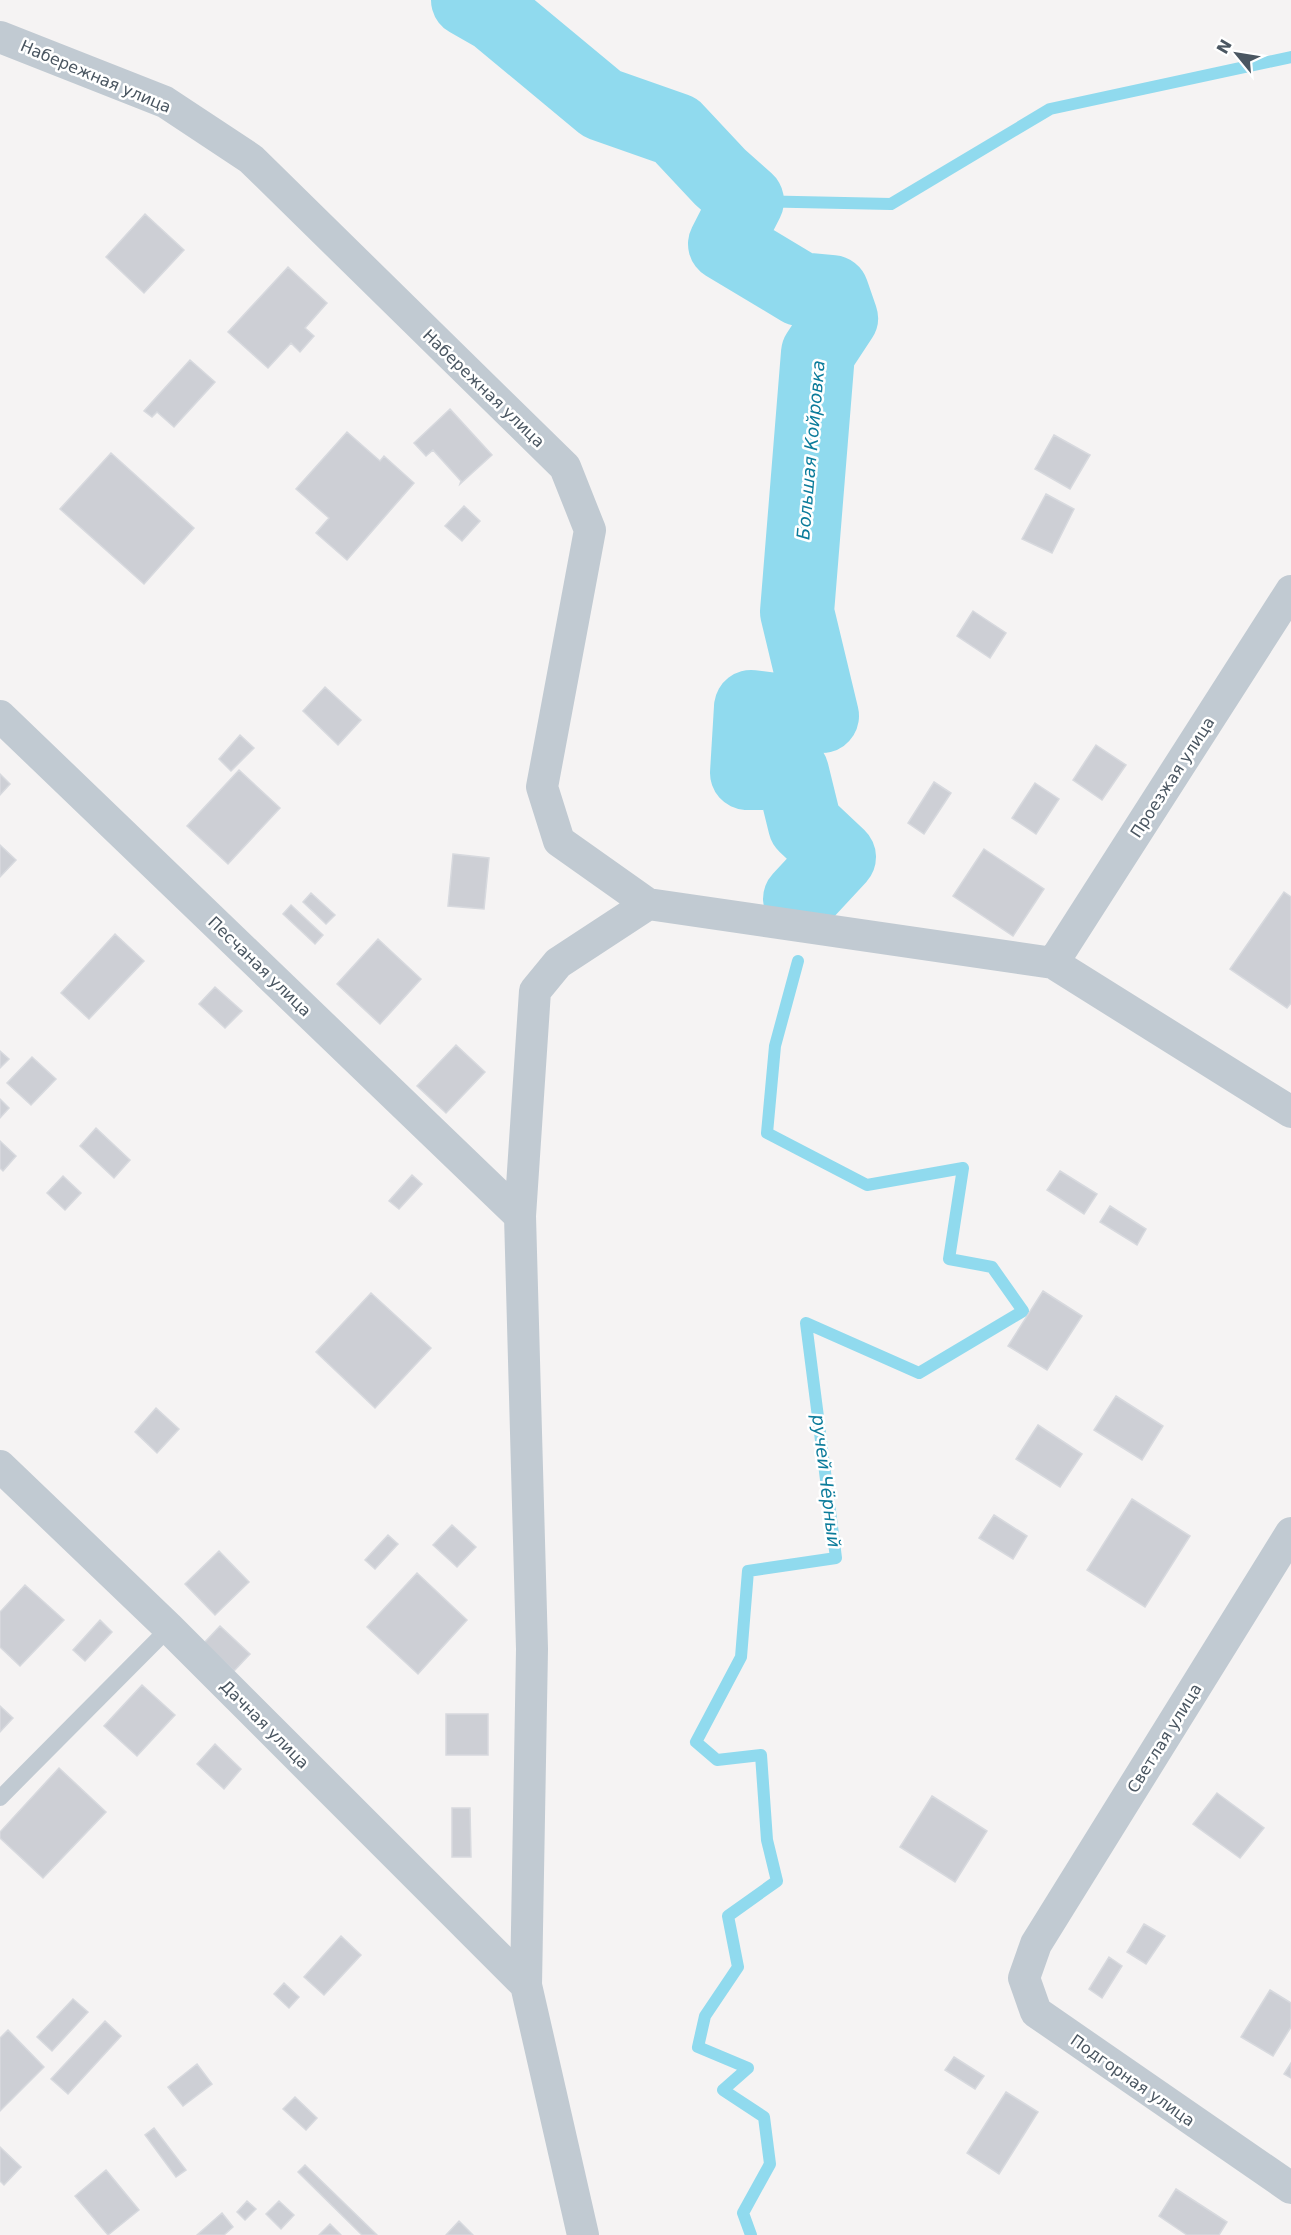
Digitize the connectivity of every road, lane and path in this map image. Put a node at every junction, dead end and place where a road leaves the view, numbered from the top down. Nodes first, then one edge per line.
1 (0, 37) edge
2 (1291, 591) edge
3 (0, 716) edge
4 (648, 904) junction
5 (1053, 963) junction
6 (1291, 1112) edge
7 (520, 1216) junction
8 (0, 1466) edge
9 (1291, 1533) edge
10 (169, 1628) junction
11 (0, 1798) edge
12 (1036, 1944) joint
13 (526, 1986) junction
14 (1291, 2188) edge
15 (583, 2235) edge

1 - 4 street, Набережная улица
2 - 5 street, Проезжая улица
3 - 7 street, Песчаная улица
4 - 5 street
4 - 7 street
5 - 6 street
7 - 13 street
8 - 10 street, Дачная улица
9 - 12 street, Светлая улица
10 - 11 lane
10 - 13 street, Дачная улица
12 - 14 street, Подгорная улица
13 - 15 street

